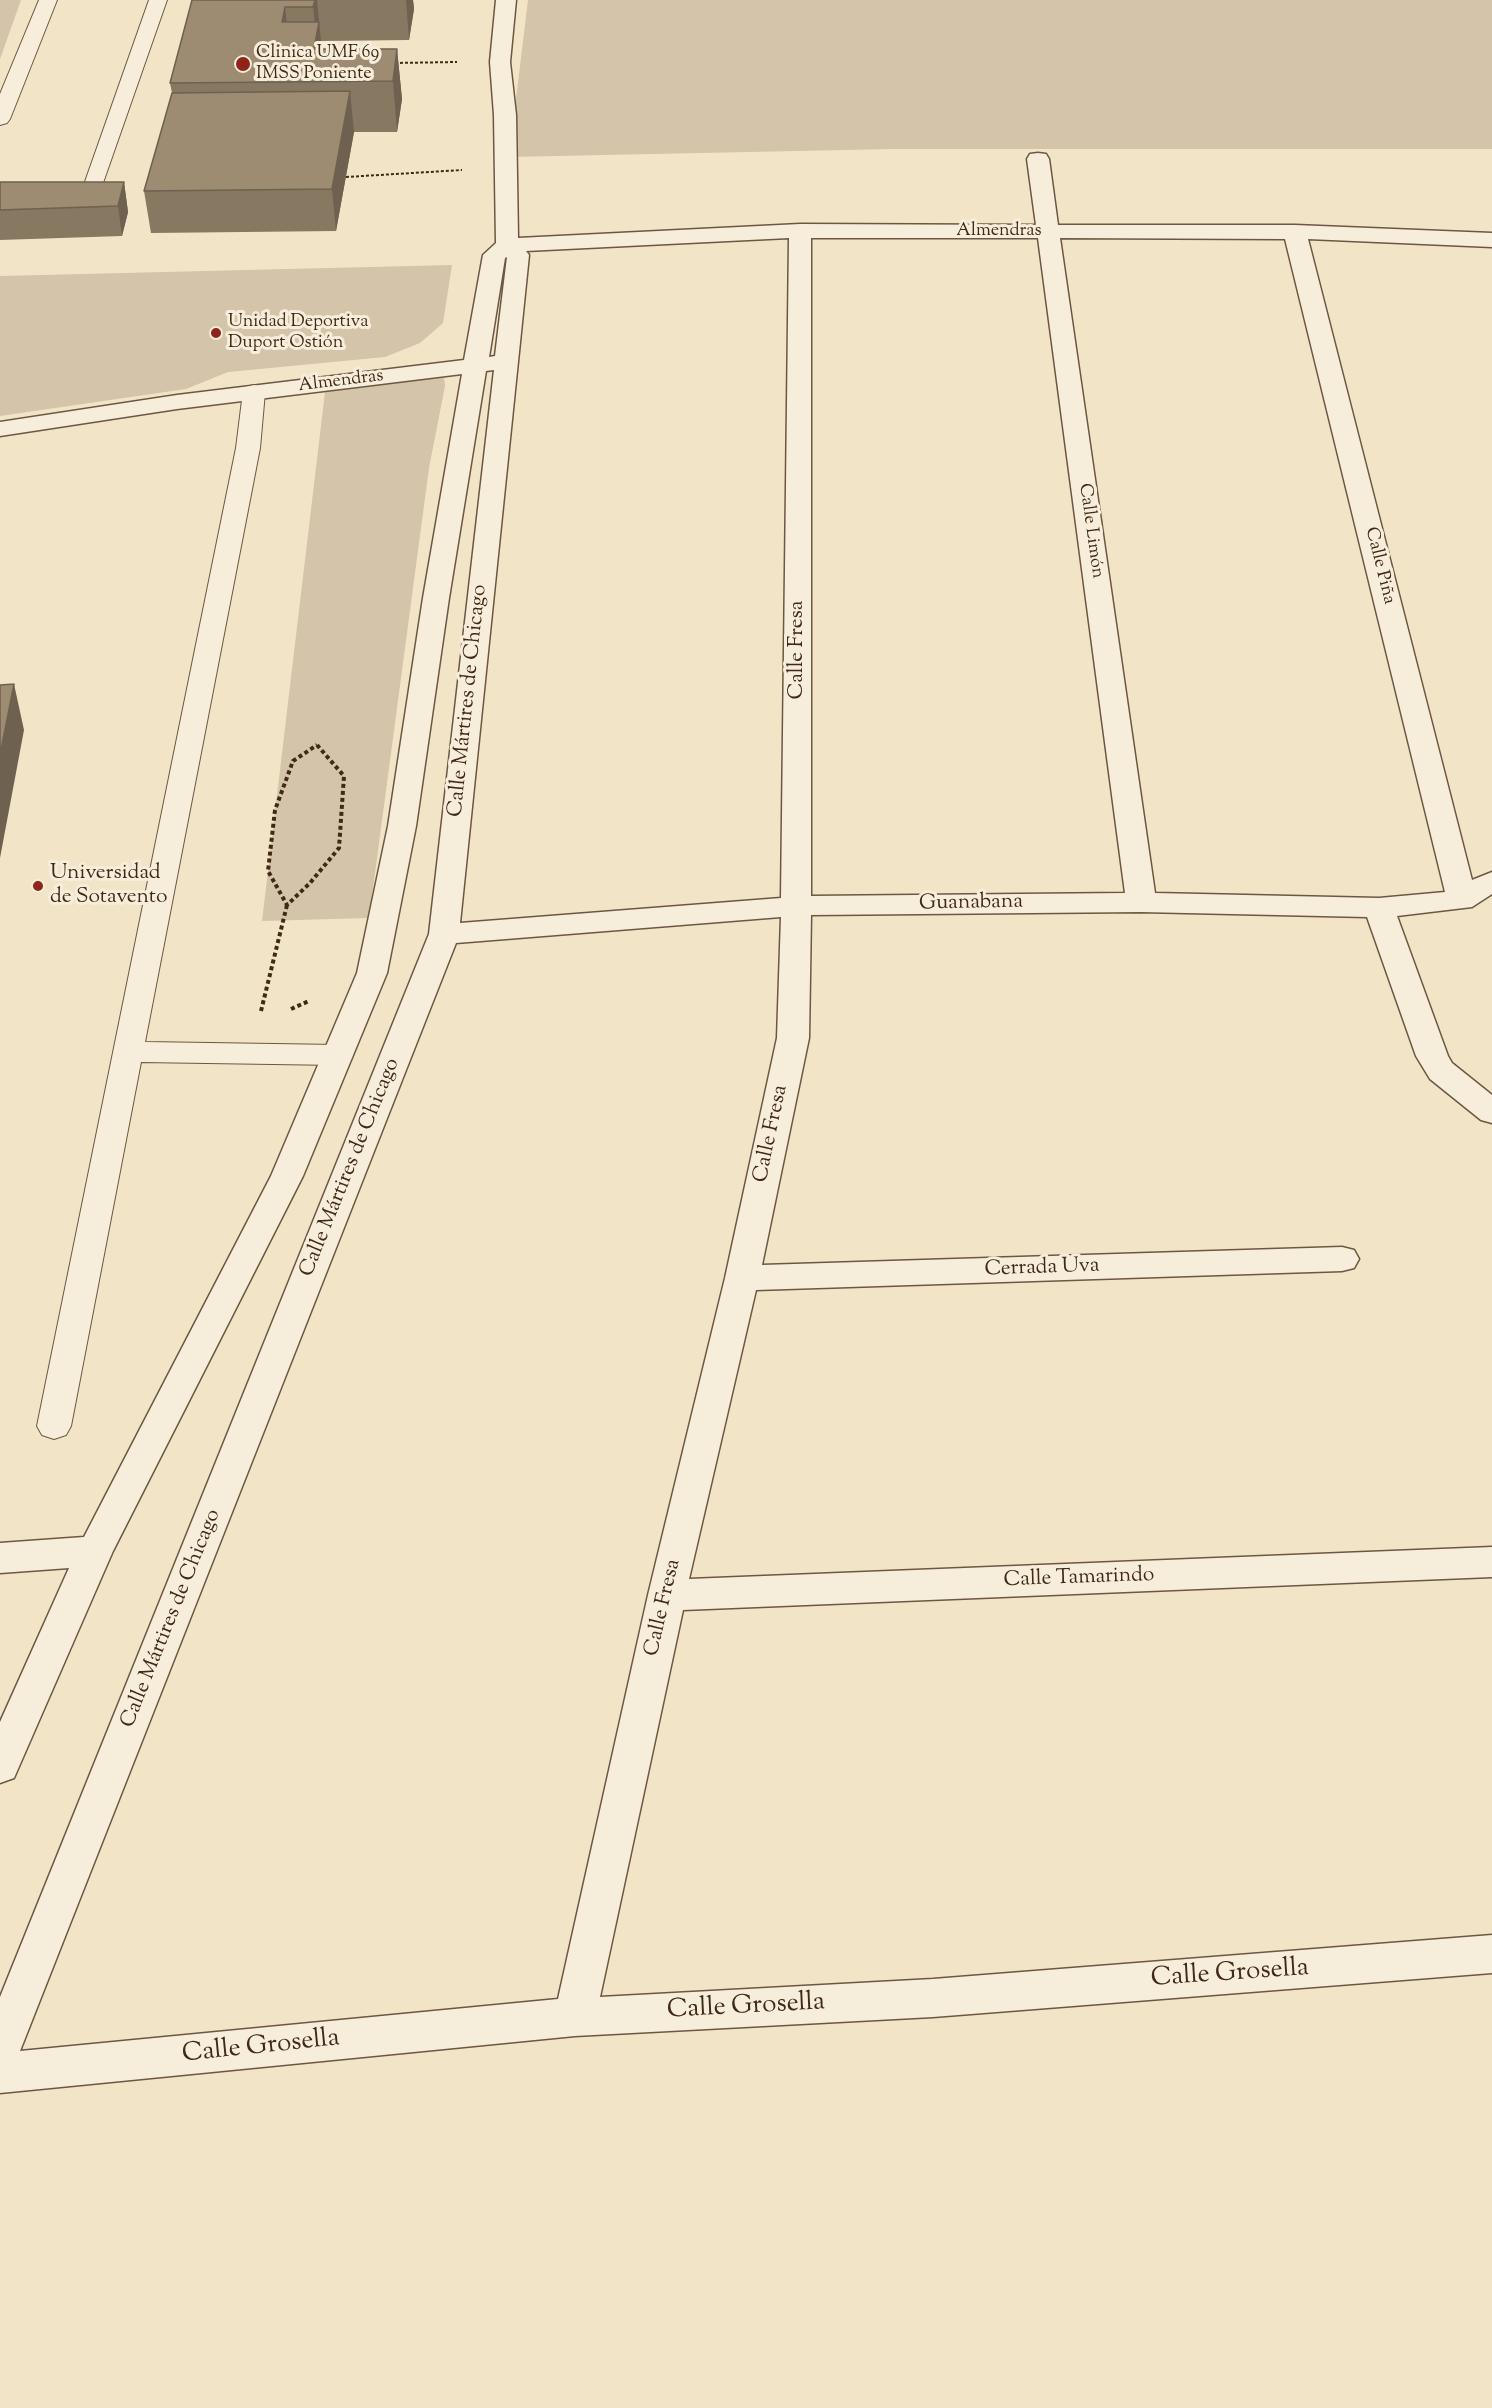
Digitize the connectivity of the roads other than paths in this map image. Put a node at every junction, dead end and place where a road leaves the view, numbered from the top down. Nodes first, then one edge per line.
1 (48, 0) edge
2 (158, 0) edge
3 (506, 0) edge
4 (0, 118) edge
5 (1038, 159) dead end
6 (0, 200) edge
7 (800, 231) junction
8 (1048, 232) junction
9 (1295, 232) junction
10 (1492, 240) edge
11 (507, 245) junction
12 (490, 363) junction
13 (254, 392) junction
14 (0, 429) edge
15 (1492, 881) edge
16 (1462, 900) junction
17 (1141, 902) junction
18 (796, 906) junction
19 (1379, 908) junction
20 (444, 934) junction
21 (128, 1052) junction
22 (338, 1055) junction
23 (1492, 1112) edge
24 (1342, 1259) dead end
25 (742, 1278) junction
26 (54, 1426) dead end
27 (95, 1551) junction
28 (0, 1558) edge
29 (1492, 1562) edge
30 (667, 1595) junction
31 (0, 1766) edge
32 (1492, 1954) edge
33 (575, 2017) junction
34 (0, 2049) edge
35 (0, 2073) edge

1 - 4 lane
2 - 6 lane
3 - 11 street, Calle Mártires de Chicago
5 - 8 street, Calle Limón
7 - 8 street, Almendras
7 - 11 street, Almendras
7 - 18 street, Calle Fresa
8 - 9 street, Almendras
8 - 17 street, Calle Limón
9 - 10 street, Almendras
9 - 16 street, Calle Piña
11 - 12 street, Calle Mártires de Chicago
12 - 13 street, Almendras
12 - 20 street, Calle Mártires de Chicago
12 - 22 street, Calle Mártires de Chicago
13 - 14 street, Almendras
13 - 21 lane
15 - 16 street, Guanabana
16 - 19 street, Guanabana
17 - 18 street, Guanabana
17 - 19 street, Guanabana
18 - 20 street, Guanabana
18 - 25 street, Calle Fresa
19 - 23 street
20 - 34 street, Calle Mártires de Chicago
21 - 22 lane
21 - 26 lane
22 - 27 street, Calle Mártires de Chicago
24 - 25 street, Cerrada Uva
25 - 30 street, Calle Fresa
27 - 28 street
27 - 31 street, Calle Mártires de Chicago
29 - 30 street, Calle Tamarindo
30 - 33 street, Calle Fresa
32 - 33 street, Calle Grosella
33 - 35 street, Calle Grosella

